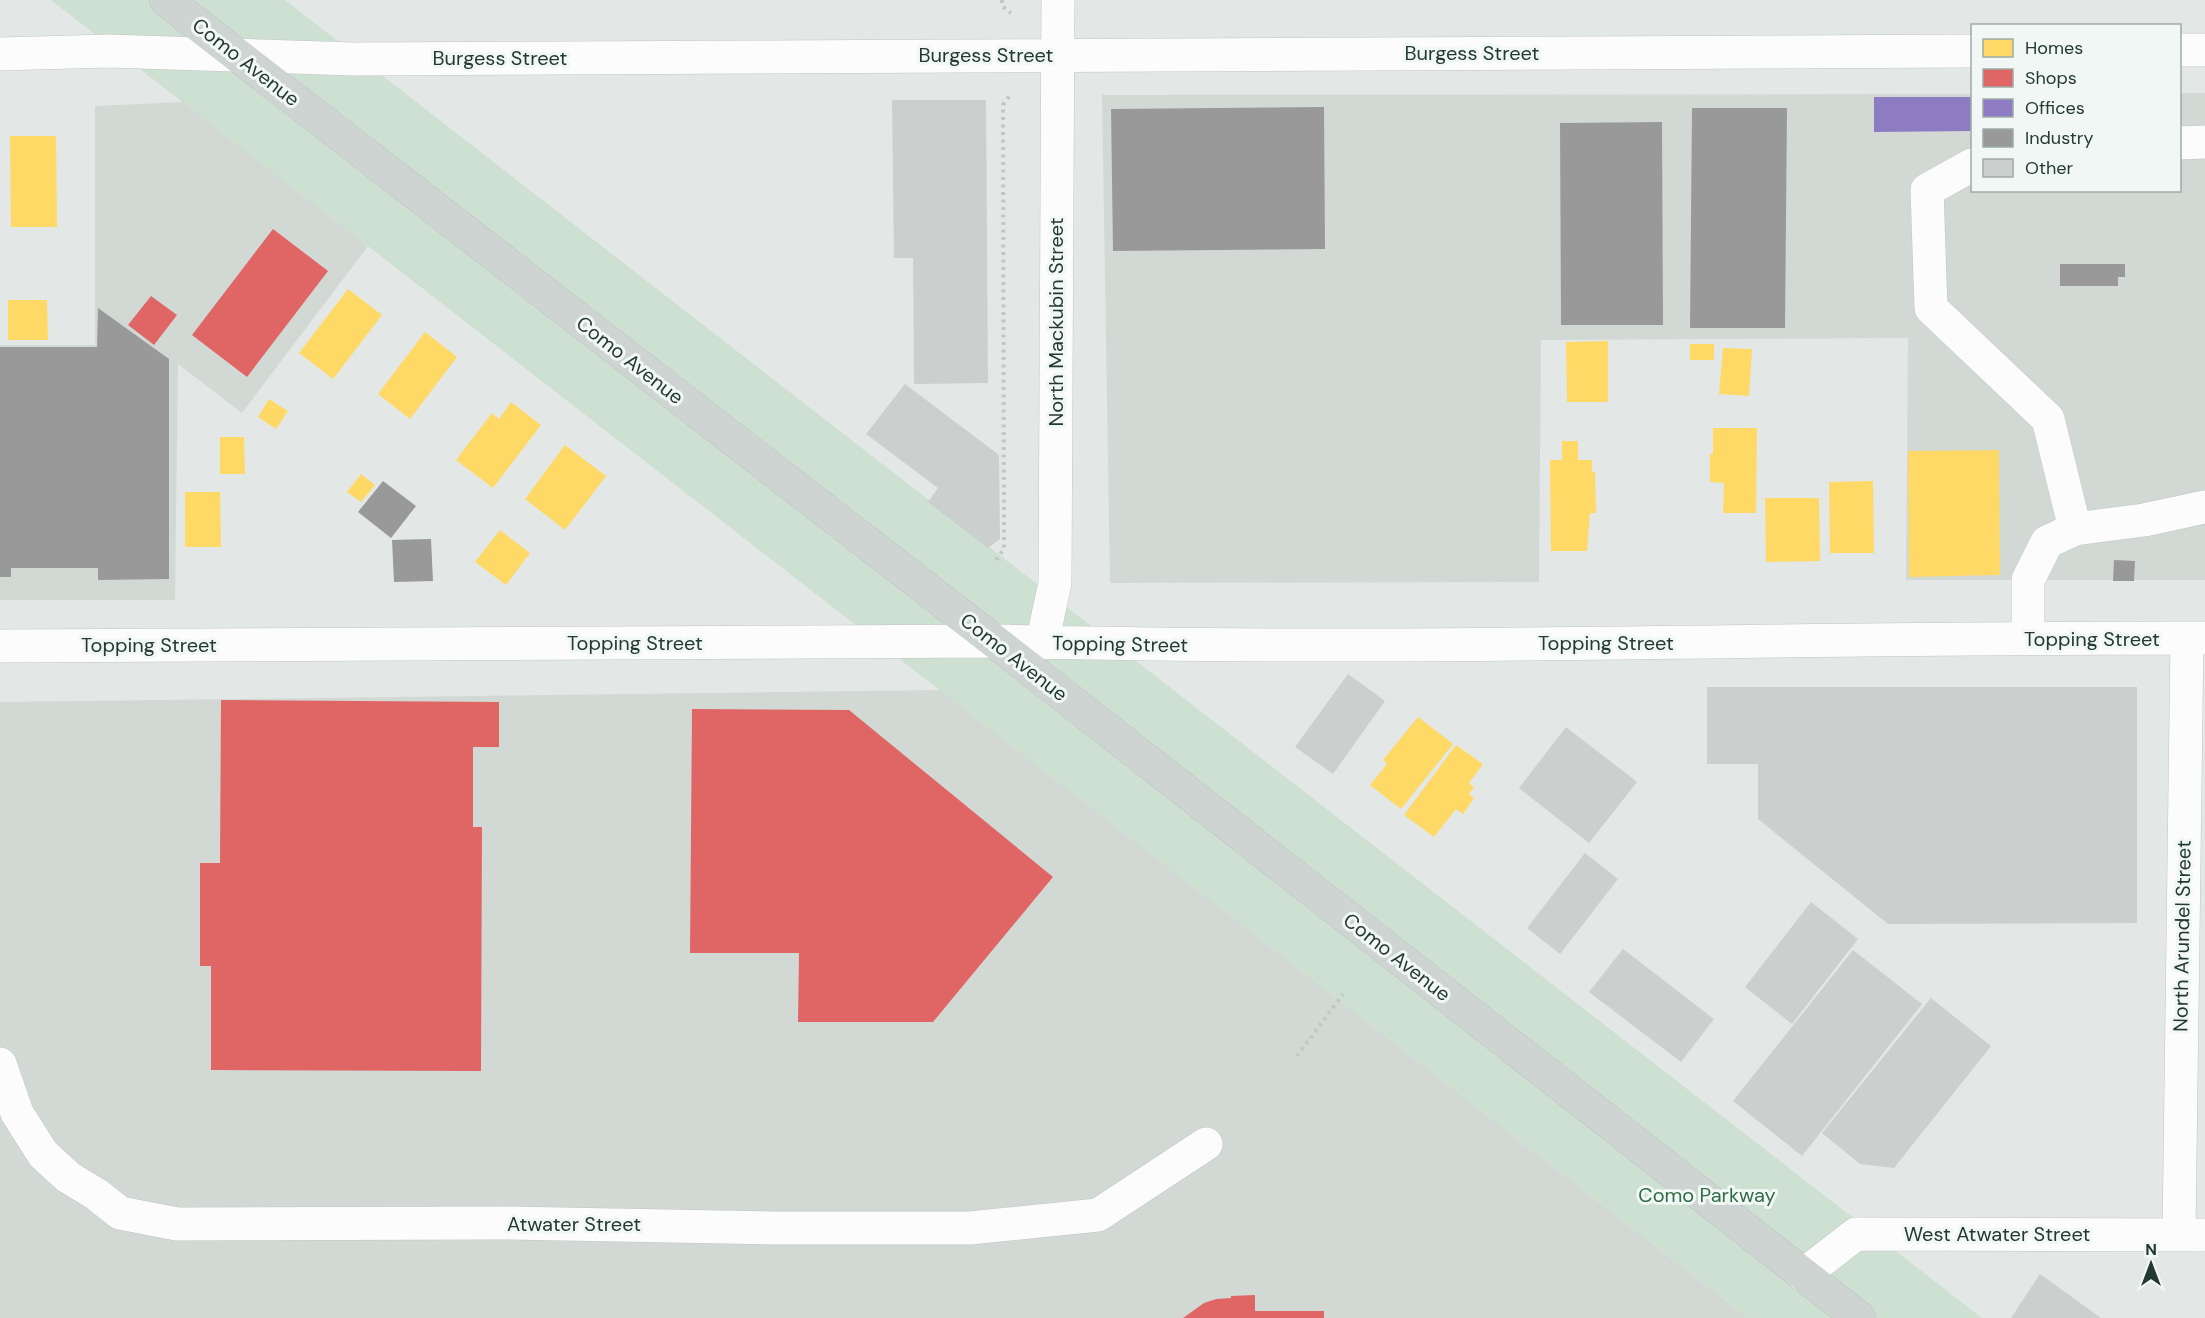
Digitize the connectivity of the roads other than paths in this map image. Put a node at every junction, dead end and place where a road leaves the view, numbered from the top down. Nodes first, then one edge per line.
1 (166, 0) edge
2 (1058, 0) edge
3 (2181, 50) edge
4 (2205, 50) edge
5 (1971, 51) edge
6 (0, 54) edge
7 (237, 55) junction
8 (1058, 55) junction
9 (2205, 142) edge
10 (2181, 143) edge
11 (1971, 166) edge
12 (2205, 507) edge
13 (2075, 529) junction
14 (2196, 638) edge
15 (2028, 639) junction
16 (994, 641) junction
17 (1042, 643) junction
18 (0, 646) edge
19 (0, 1064) edge
20 (1206, 1144) dead end
21 (2192, 1234) edge
22 (1803, 1275) junction
23 (1859, 1318) edge

1 - 7 main road, Como Avenue
2 - 8 street, North Mackubin Street
3 - 4 street
5 - 8 street, Burgess Street
6 - 7 street, Burgess Street
7 - 8 street, Burgess Street
7 - 16 main road, Como Avenue
8 - 17 street, North Mackubin Street
9 - 10 street
11 - 13 street
12 - 13 street
13 - 15 street
14 - 15 street, Topping Street
14 - 21 street, North Arundel Street
15 - 17 street, Topping Street
16 - 17 street, Topping Street
16 - 18 street, Topping Street
16 - 22 main road, Como Avenue
19 - 20 street, Atwater Street
21 - 22 street, West Atwater Street
22 - 23 main road, Como Avenue

